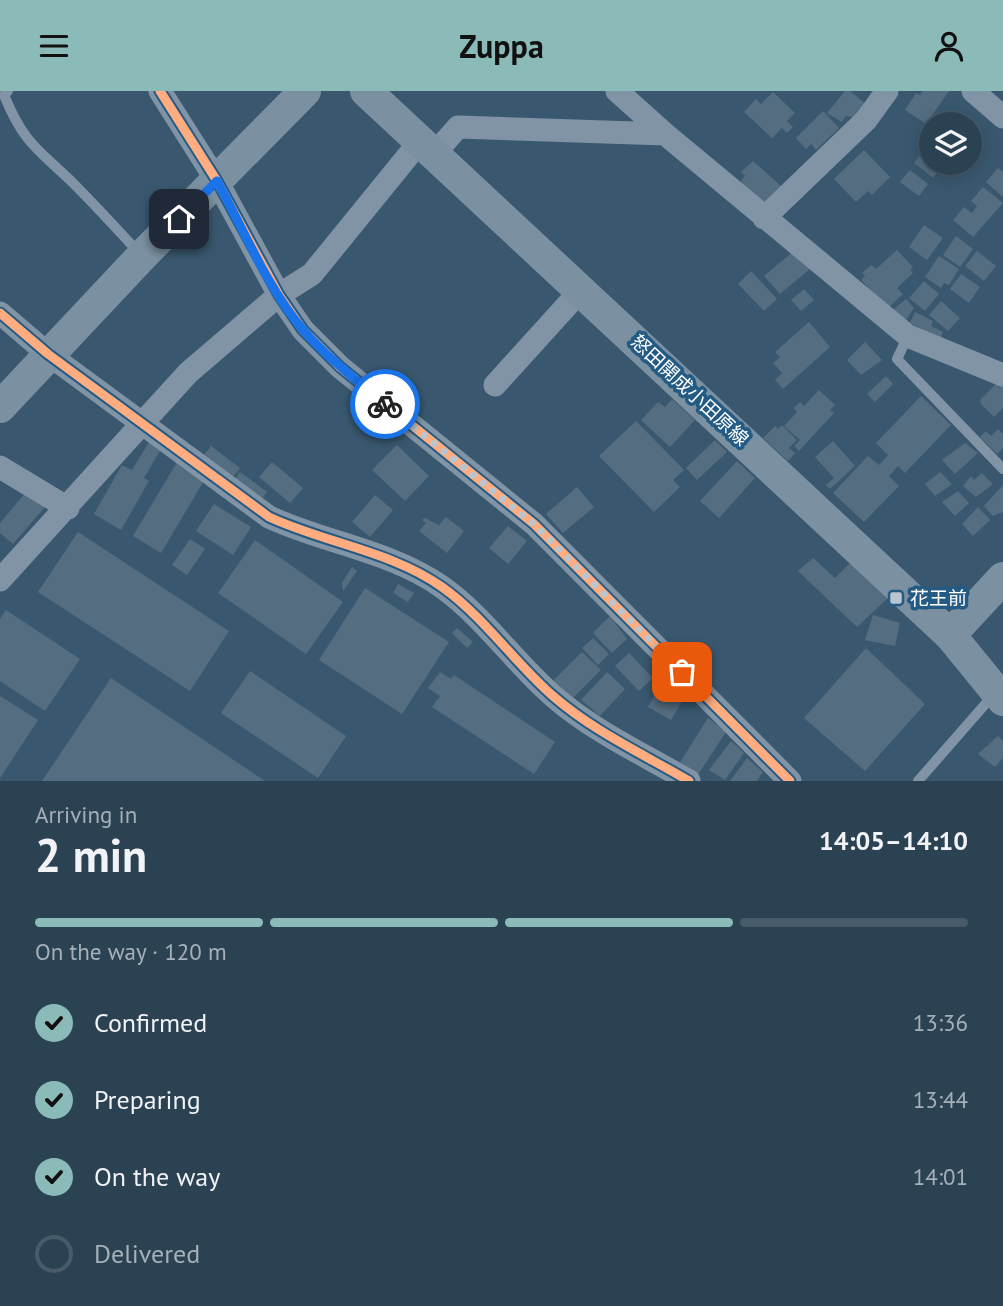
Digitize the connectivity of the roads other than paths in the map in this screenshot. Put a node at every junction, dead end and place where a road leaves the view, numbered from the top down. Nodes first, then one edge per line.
1 (160, 91) edge
2 (305, 91) edge
3 (366, 91) edge
4 (617, 91) edge
5 (887, 91) edge
6 (976, 92) edge
7 (4, 93) edge
8 (1003, 117) edge
9 (665, 134) junction
10 (428, 147) junction
11 (217, 181) junction
12 (764, 218) junction
13 (142, 256) junction
14 (582, 289) junction
15 (279, 295) junction
16 (0, 313) edge
17 (908, 336) junction
18 (48, 354) junction
19 (1003, 375) edge
20 (495, 385) dead end
21 (0, 407) edge
22 (145, 425) junction
23 (0, 467) edge
24 (1003, 469) edge
25 (68, 508) junction
26 (1003, 578) edge
27 (0, 580) edge
28 (950, 635) junction
29 (1000, 695) edge
30 (776, 776) edge
31 (689, 781) edge
32 (918, 781) edge

1 - 11 street
2 - 11 main road
3 - 10 main road, 怒田開成小田原線
4 - 9 street
5 - 12 street
6 - 8 street
7 - 13 lane
9 - 10 street
9 - 12 street
10 - 14 main road, 怒田開成小田原線
10 - 15 street
11 - 13 main road
11 - 15 street
12 - 17 street
13 - 18 main road
14 - 20 street
14 - 28 main road, 怒田開成小田原線
15 - 22 street
15 - 30 street
16 - 18 street
17 - 19 street
17 - 24 lane
18 - 21 main road
18 - 22 street
22 - 25 street
22 - 31 street
23 - 25 street
25 - 27 street
26 - 28 main road
28 - 29 main road, 怒田開成小田原線
29 - 32 lane

